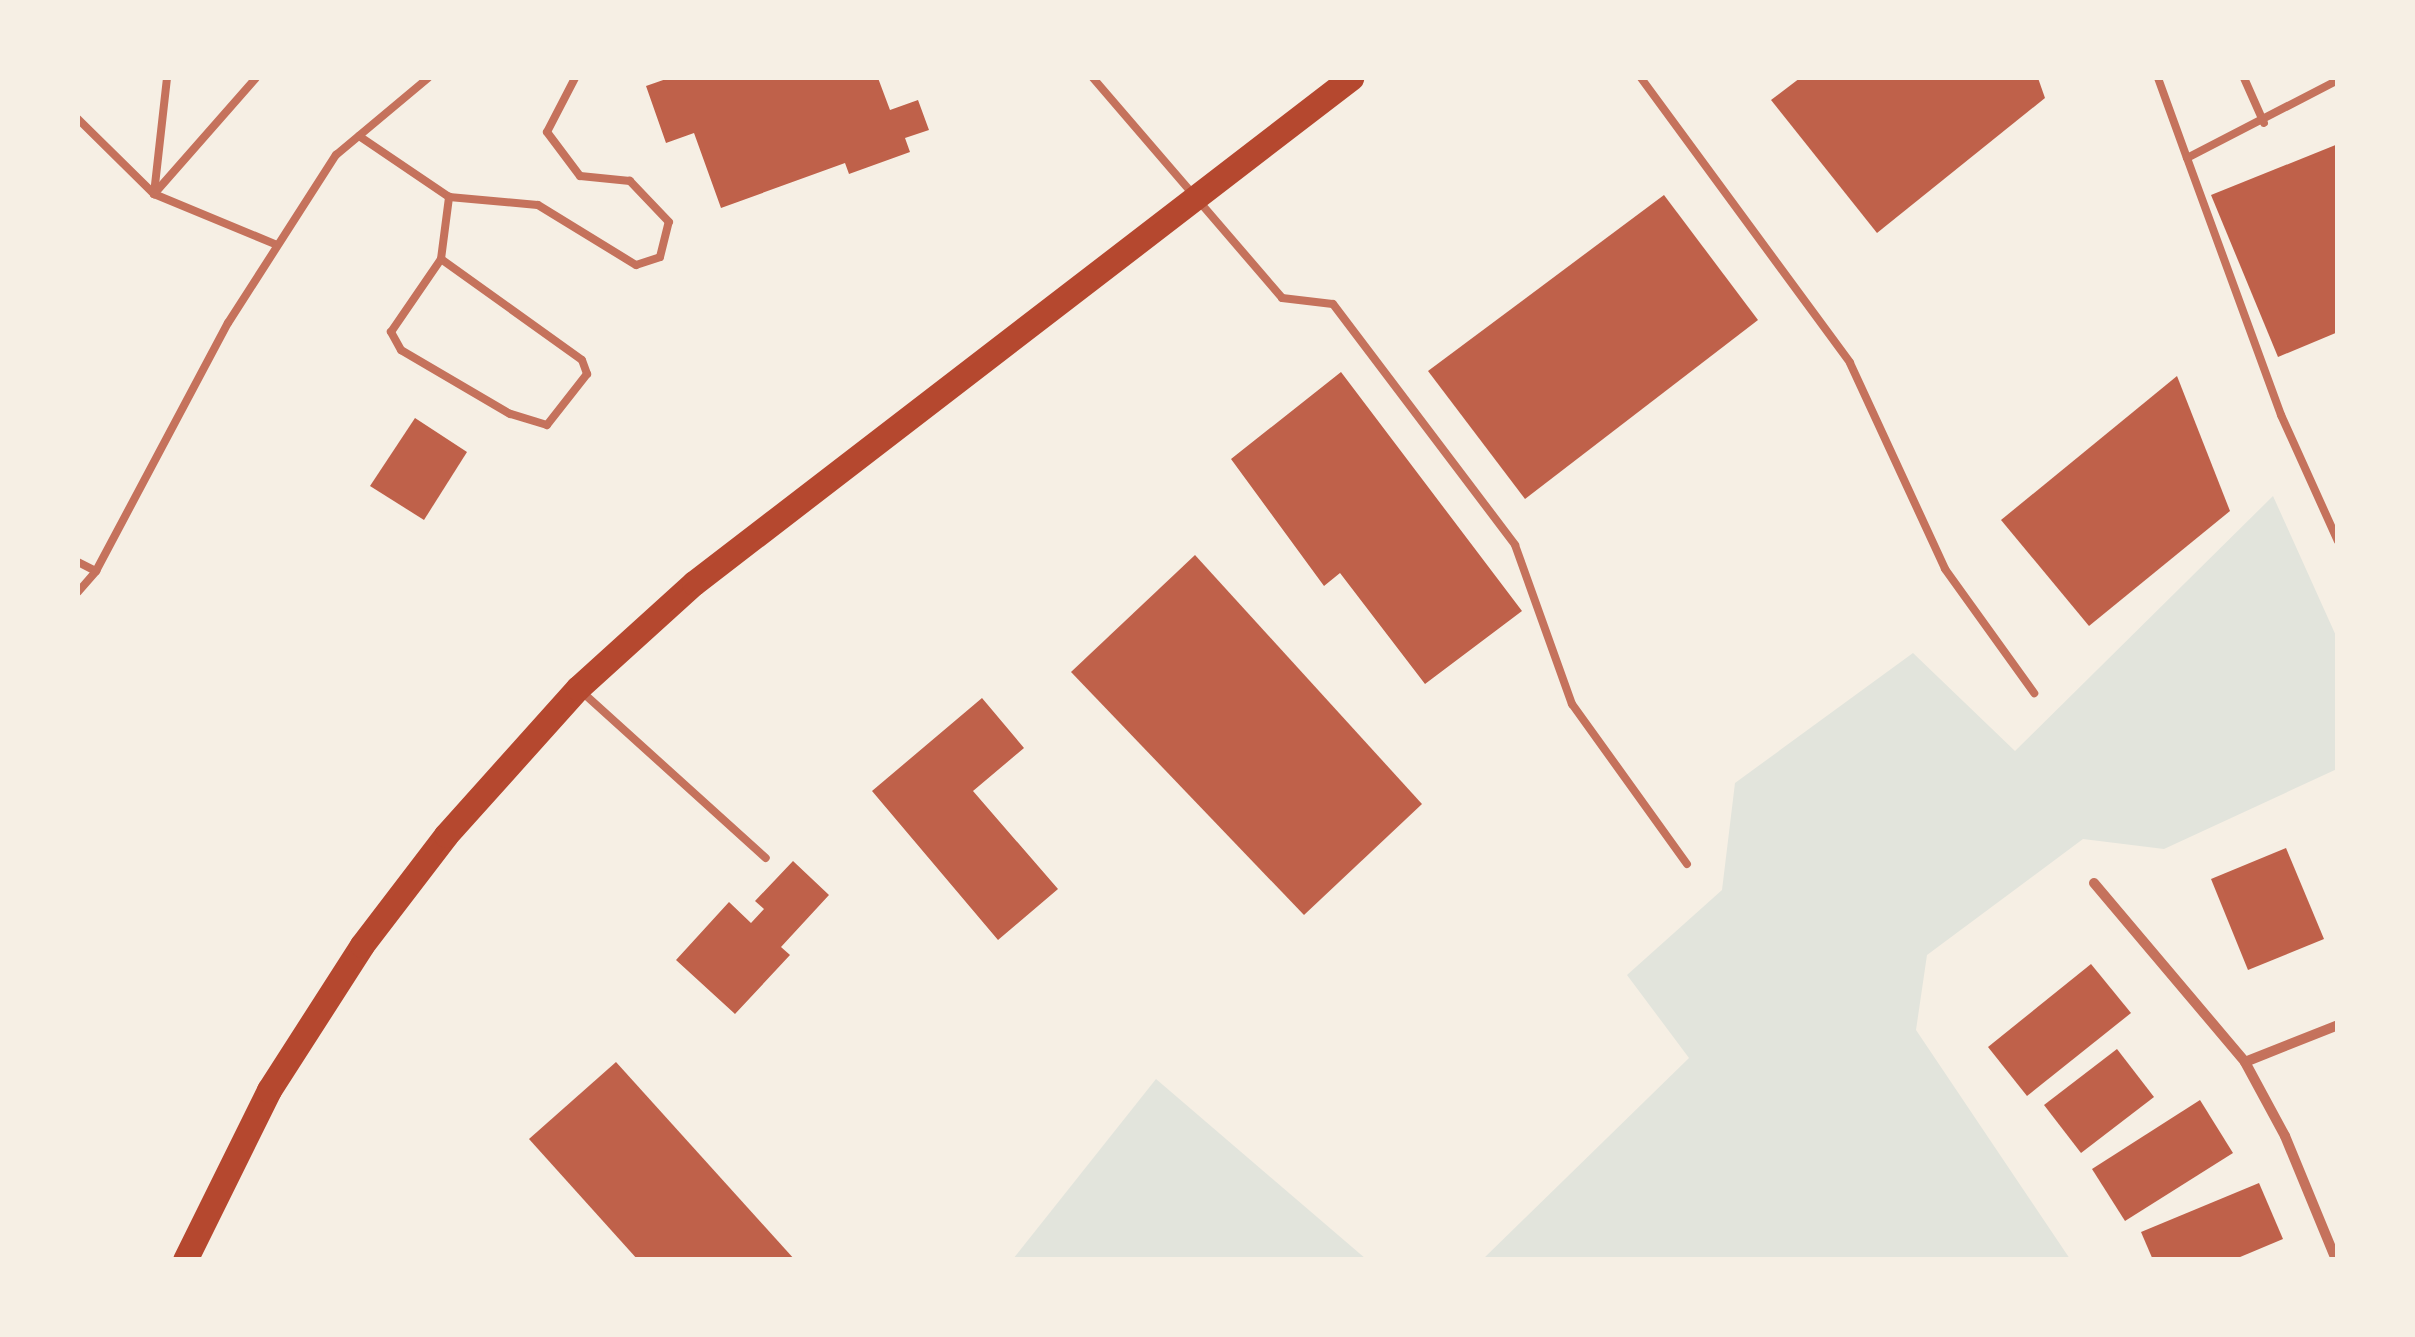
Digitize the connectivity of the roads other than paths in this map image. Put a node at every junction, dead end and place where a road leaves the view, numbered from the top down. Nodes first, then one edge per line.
1 (167, 78) edge
2 (256, 78) edge
3 (428, 78) edge
4 (576, 78) edge
5 (1093, 78) edge
6 (1351, 78) edge
7 (1642, 78) edge
8 (2158, 78) edge
9 (2244, 78) edge
10 (2338, 80) edge
11 (78, 119) edge
12 (2264, 123) junction
13 (359, 136) junction
14 (2187, 158) junction
15 (154, 194) junction
16 (449, 197) junction
17 (1195, 197) junction
18 (278, 245) junction
19 (441, 260) junction
20 (2338, 541) edge
21 (78, 562) edge
22 (96, 572) junction
23 (78, 592) edge
24 (578, 688) junction
25 (2034, 693) dead end
26 (766, 858) dead end
27 (1687, 864) dead end
28 (2094, 883) dead end
29 (2338, 1025) edge
30 (2245, 1062) junction
31 (186, 1260) edge
32 (2336, 1260) edge

1 - 15 lane
2 - 15 lane
3 - 13 lane
4 - 16 lane
5 - 17 lane
6 - 17 main road
7 - 25 lane
8 - 14 lane
9 - 12 lane
10 - 12 lane
11 - 15 lane
12 - 14 lane
13 - 16 lane
13 - 18 lane
14 - 20 lane
15 - 18 lane
16 - 19 lane
17 - 24 main road
17 - 27 lane
18 - 22 lane
19 - 19 lane
21 - 22 lane
22 - 23 lane
24 - 26 lane
24 - 31 main road
28 - 30 street
29 - 30 street
30 - 32 street

